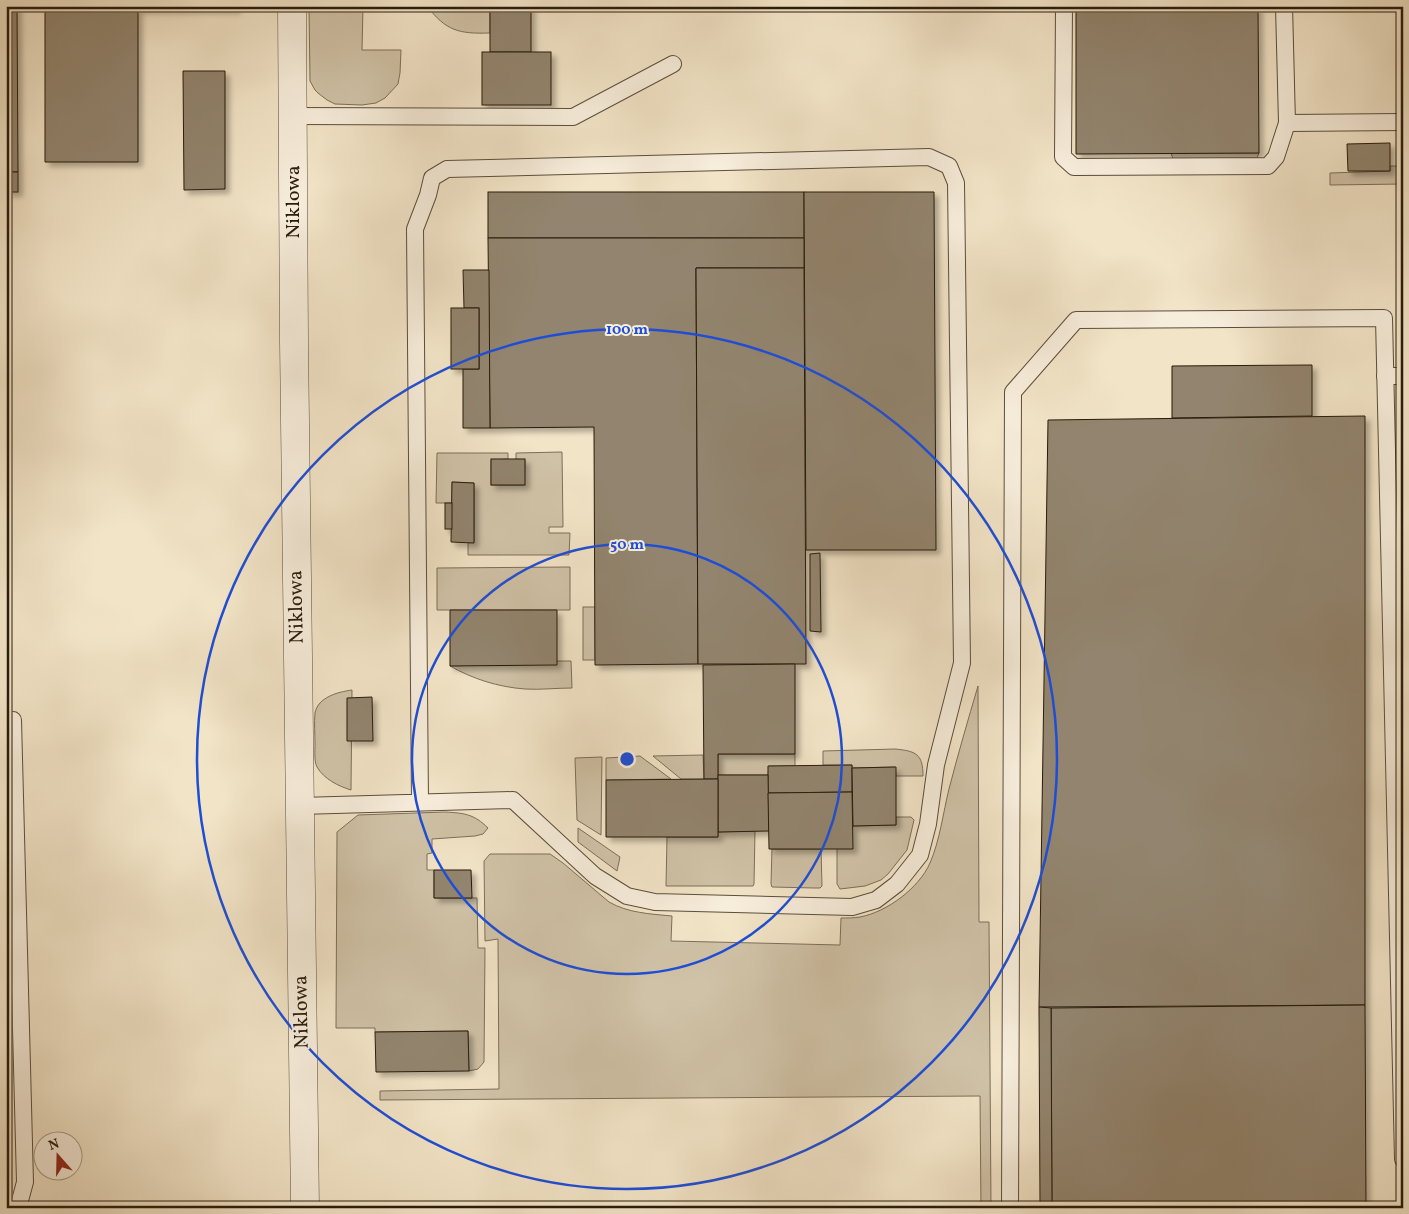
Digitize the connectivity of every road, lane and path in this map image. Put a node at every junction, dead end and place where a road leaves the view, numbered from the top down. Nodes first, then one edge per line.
1 (292, 6) edge
2 (1064, 6) edge
3 (1284, 6) edge
4 (673, 64) dead end
5 (293, 116) junction
6 (1403, 122) edge
7 (1286, 123) junction
8 (1385, 376) junction
9 (1403, 376) edge
10 (13, 720) dead end
11 (420, 802) junction
12 (300, 806) junction
13 (1403, 1159) edge
14 (18, 1208) edge
15 (305, 1208) edge
16 (1010, 1208) edge

1 - 5 street, Niklowa
2 - 7 lane
3 - 7 lane
4 - 5 lane
5 - 12 street, Niklowa
6 - 7 lane
8 - 9 lane
8 - 13 lane
8 - 16 lane
10 - 14 lane
11 - 11 lane
11 - 12 lane
12 - 15 street, Niklowa

